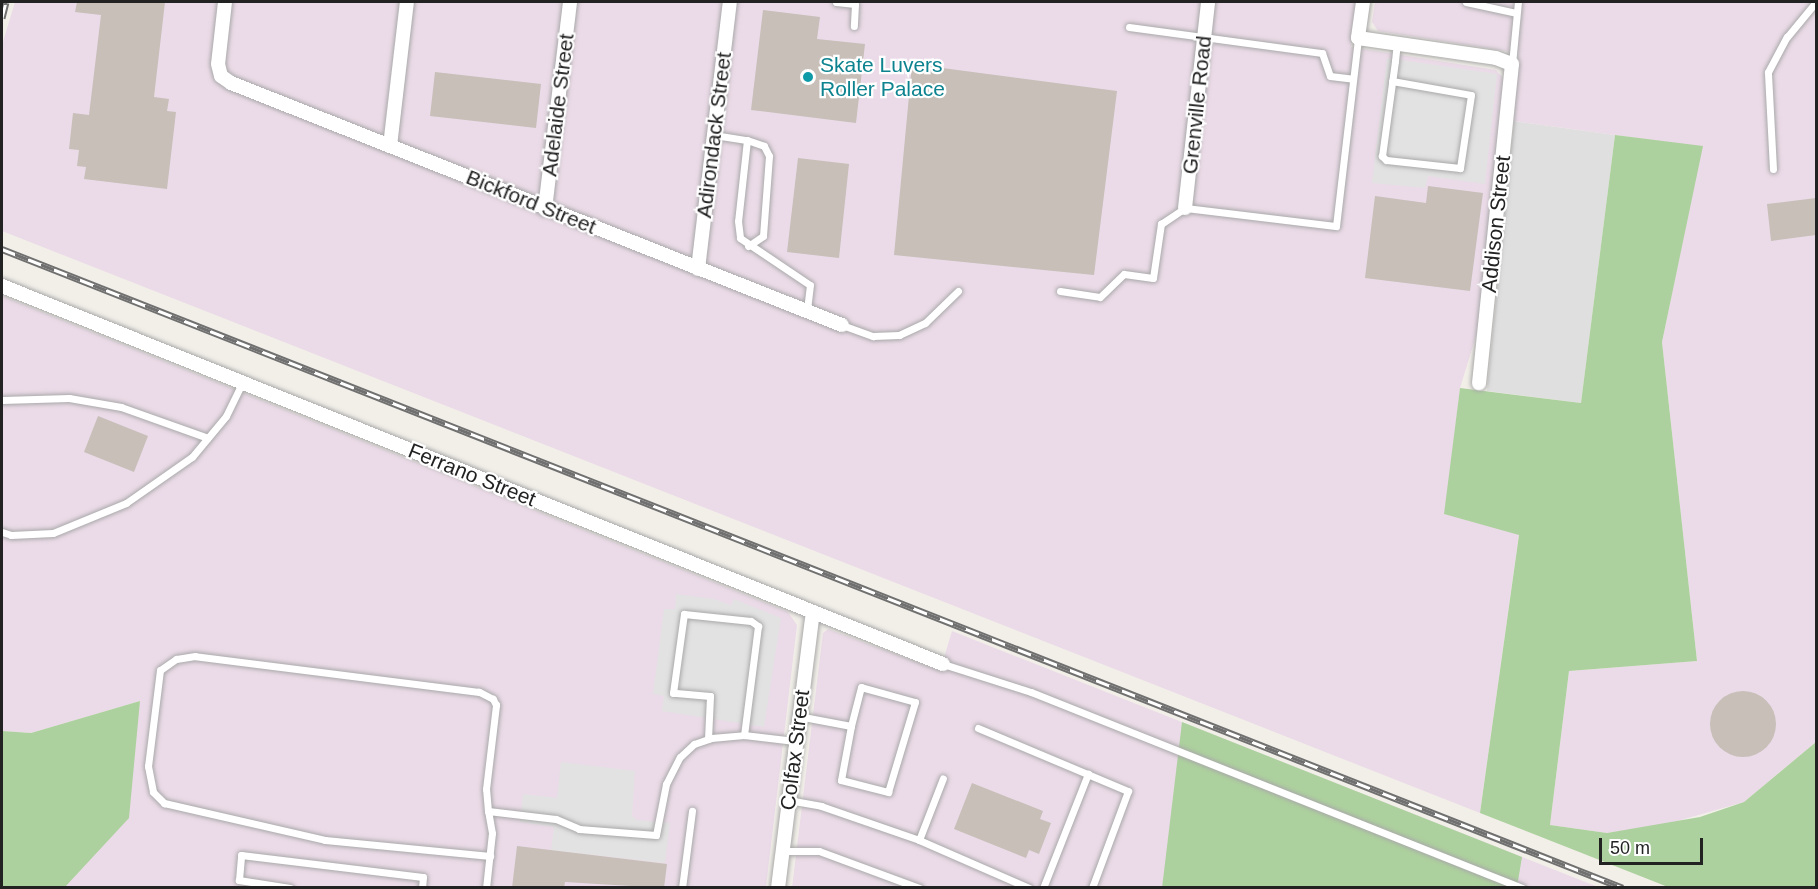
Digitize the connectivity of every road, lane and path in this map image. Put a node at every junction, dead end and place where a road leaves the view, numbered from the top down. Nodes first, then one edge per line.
1 (225, 2) edge
2 (407, 2) edge
3 (570, 2) edge
4 (730, 2) edge
5 (836, 2) edge
6 (1208, 2) edge
7 (1363, 2) edge
8 (1466, 2) edge
9 (1518, 2) edge
10 (1816, 2) edge
11 (1516, 13) junction
12 (854, 26) dead end
13 (1129, 27) dead end
14 (1204, 38) junction
15 (1358, 38) junction
16 (1397, 43) junction
17 (1512, 64) junction
18 (1353, 79) junction
19 (1392, 81) junction
20 (714, 135) junction
21 (747, 140) junction
22 (390, 146) junction
23 (1773, 169) dead end
24 (545, 208) junction
25 (1185, 208) junction
26 (748, 246) junction
27 (698, 269) junction
28 (2, 286) edge
29 (958, 291) dead end
30 (1060, 291) dead end
31 (807, 312) junction
32 (842, 325) joint
33 (242, 383) junction
34 (1479, 383) dead end
35 (2, 400) edge
36 (208, 438) junction
37 (2, 532) edge
38 (813, 612) junction
39 (943, 664) joint
40 (798, 716) junction
41 (851, 726) junction
42 (978, 728) dead end
43 (744, 735) junction
44 (708, 739) junction
45 (795, 741) junction
46 (1088, 774) junction
47 (943, 778) dead end
48 (788, 801) junction
49 (488, 811) junction
50 (692, 811) dead end
51 (919, 840) junction
52 (782, 851) junction
53 (490, 856) junction
54 (290, 888) edge
55 (422, 888) edge
56 (486, 888) edge
57 (682, 888) edge
58 (778, 888) edge
59 (919, 888) edge
60 (1029, 888) edge
61 (1043, 888) edge
62 (1092, 888) edge
63 (1521, 888) edge

1 - 22 street, Bickford Street
2 - 22 street
3 - 24 street, Adelaide Street
4 - 20 street, Adirondack Street
5 - 12 lane
6 - 14 street, Grenville Road
7 - 15 street
8 - 11 lane
9 - 11 lane
10 - 23 lane
11 - 17 lane
13 - 14 lane
14 - 18 lane
14 - 25 street, Grenville Road
15 - 16 street
15 - 18 lane
16 - 17 street
16 - 19 lane
17 - 34 street, Addison Street
18 - 25 lane
19 - 19 lane
20 - 21 lane
20 - 27 street, Adirondack Street
21 - 26 lane
21 - 26 lane
22 - 24 street, Bickford Street
24 - 27 street, Bickford Street
25 - 30 lane
26 - 31 lane
27 - 31 street, Bickford Street
28 - 33 street, Ferrano Street
29 - 32 lane
31 - 32 street, Bickford Street
33 - 36 lane
33 - 38 street, Ferrano Street
35 - 36 lane
36 - 37 lane
38 - 39 street, Ferrano Street
38 - 40 street, Colfax Street
39 - 63 lane
40 - 41 lane
40 - 45 street, Colfax Street
41 - 41 lane
42 - 46 lane
43 - 44 lane
43 - 44 lane
43 - 45 lane
44 - 49 lane
45 - 48 street, Colfax Street
46 - 61 lane
46 - 62 lane
47 - 51 lane
48 - 51 lane
48 - 52 street, Colfax Street
49 - 53 lane
49 - 53 lane
50 - 57 lane
51 - 60 lane
52 - 58 street, Colfax Street
52 - 59 lane
53 - 56 lane
54 - 55 lane

